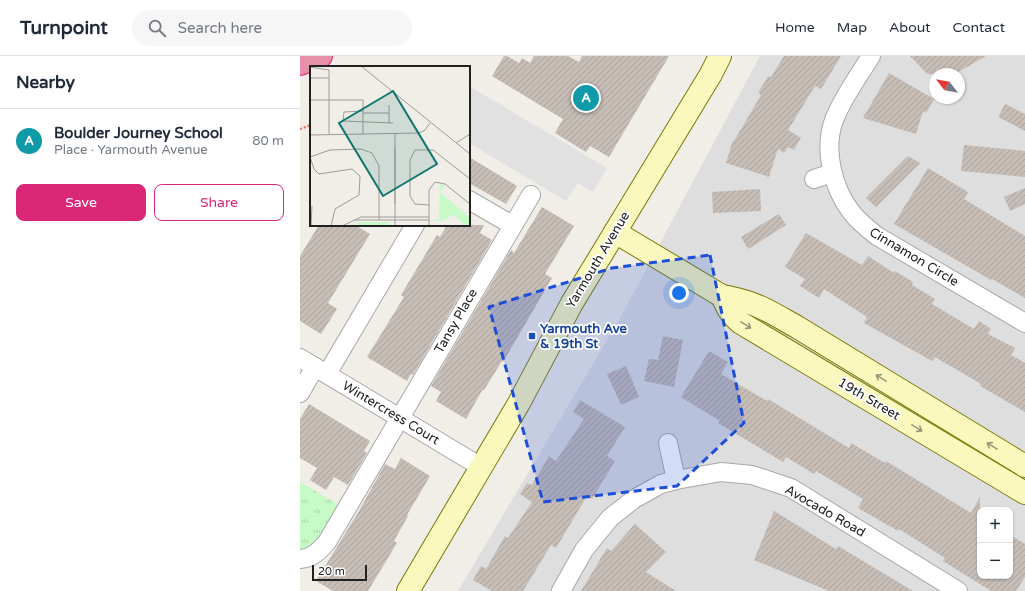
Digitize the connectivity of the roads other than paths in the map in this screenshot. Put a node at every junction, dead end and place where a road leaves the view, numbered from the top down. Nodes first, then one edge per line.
1 (321, 56) edge
2 (720, 56) edge
3 (871, 56) edge
4 (300, 64) edge
5 (832, 173) junction
6 (814, 179) dead end
7 (531, 195) dead end
8 (470, 201) edge
9 (512, 225) junction
10 (414, 226) edge
11 (615, 232) junction
12 (722, 296) junction
13 (1025, 323) edge
14 (314, 367) edge
15 (300, 393) edge
16 (399, 418) junction
17 (668, 443) dead end
18 (1025, 466) edge
19 (481, 467) junction
20 (676, 480) junction
21 (1025, 493) edge
22 (300, 559) edge
23 (408, 591) edge
24 (561, 591) edge
25 (958, 591) edge

1 - 4 highway
2 - 11 street, Yarmouth Avenue
3 - 5 street, Cinnamon Circle
5 - 6 street
5 - 13 street, Cinnamon Circle
7 - 9 street, Tansy Place
8 - 9 street
9 - 16 street, Tansy Place
10 - 14 street
11 - 12 street, 19th Street
11 - 19 street, Yarmouth Avenue
18 -> 12 street, 19th Street
12 -> 21 street, 19th Street
14 - 15 street
14 - 16 street, Wintercress Court
16 - 19 street, Wintercress Court
16 - 22 street, Tansy Place
17 - 20 street
19 - 23 street, Yarmouth Avenue
20 - 24 street, Avocado Road
20 - 25 street, Avocado Road

